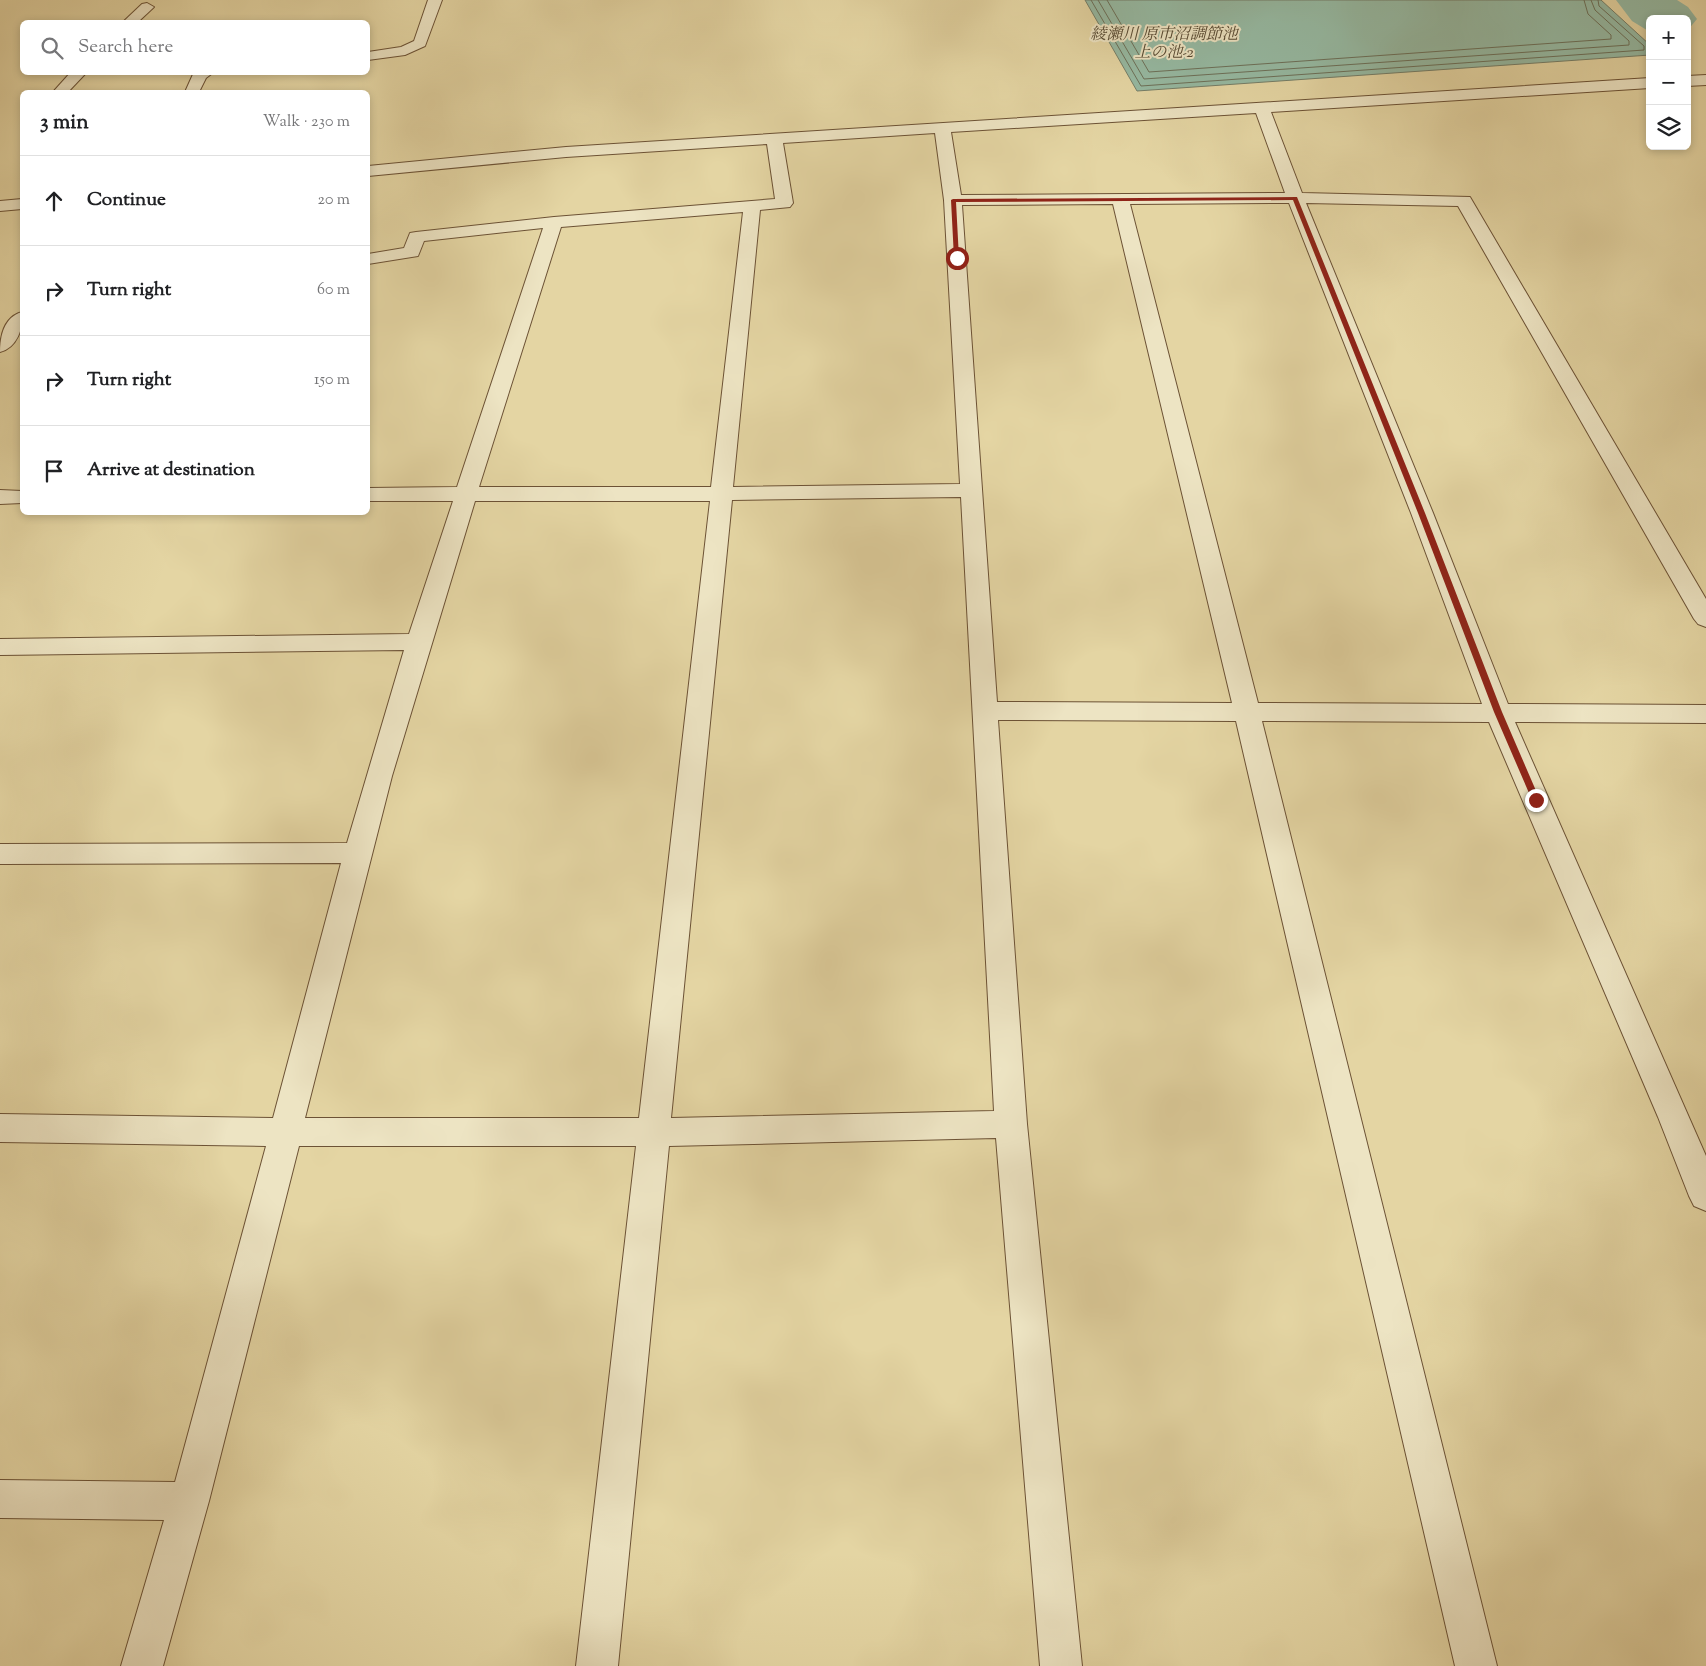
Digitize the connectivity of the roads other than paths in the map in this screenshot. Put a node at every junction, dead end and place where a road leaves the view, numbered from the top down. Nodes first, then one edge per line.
1 (435, 0) edge
2 (146, 7) dead end
3 (132, 20) edge
4 (370, 56) edge
5 (77, 75) edge
6 (200, 75) edge
7 (1706, 80) edge
8 (1691, 81) edge
9 (1646, 84) edge
10 (62, 90) edge
11 (193, 90) edge
12 (1262, 108) junction
13 (942, 127) junction
14 (774, 138) junction
15 (370, 171) edge
16 (1295, 198) junction
17 (1120, 199) junction
18 (953, 200) junction
19 (20, 204) edge
20 (752, 205) junction
21 (0, 206) edge
22 (554, 222) junction
23 (370, 258) edge
24 (20, 321) edge
25 (0, 346) edge
26 (970, 490) junction
27 (467, 493) junction
28 (370, 494) edge
29 (723, 494) junction
30 (0, 497) edge
31 (20, 497) edge
32 (1706, 619) edge
33 (420, 642) junction
34 (0, 647) edge
35 (985, 710) junction
36 (1247, 712) junction
37 (1498, 712) junction
38 (1706, 714) edge
39 (358, 853) junction
40 (0, 854) edge
41 (1011, 1124) junction
42 (0, 1128) edge
43 (287, 1132) junction
44 (654, 1132) junction
45 (1706, 1196) edge
46 (0, 1499) edge
47 (190, 1501) junction
48 (142, 1666) edge
49 (596, 1666) edge
50 (1062, 1666) edge
51 (1476, 1666) edge

1 - 4 street
2 - 3 street
5 - 10 street
6 - 11 street
7 - 8 street
9 - 12 street
12 - 13 street
12 - 16 street
13 - 14 street
13 - 18 street
14 - 15 street
14 - 20 street
16 - 17 street
16 - 32 street
16 - 37 street
17 - 18 street
17 - 36 street
18 - 26 street
19 - 21 street
20 - 22 street
20 - 29 street
22 - 23 street
22 - 27 street
24 - 25 street
26 - 29 street
26 - 35 street
27 - 28 street
27 - 29 street
27 - 33 street
29 - 44 street
30 - 31 street
33 - 34 street
33 - 39 street
35 - 36 street
35 - 41 street
36 - 37 street
36 - 51 street
37 - 38 street
37 - 45 street
39 - 40 street
39 - 43 street
41 - 44 street
41 - 50 street
42 - 43 street
43 - 44 street
43 - 47 street
44 - 49 street
46 - 47 street
47 - 48 street

